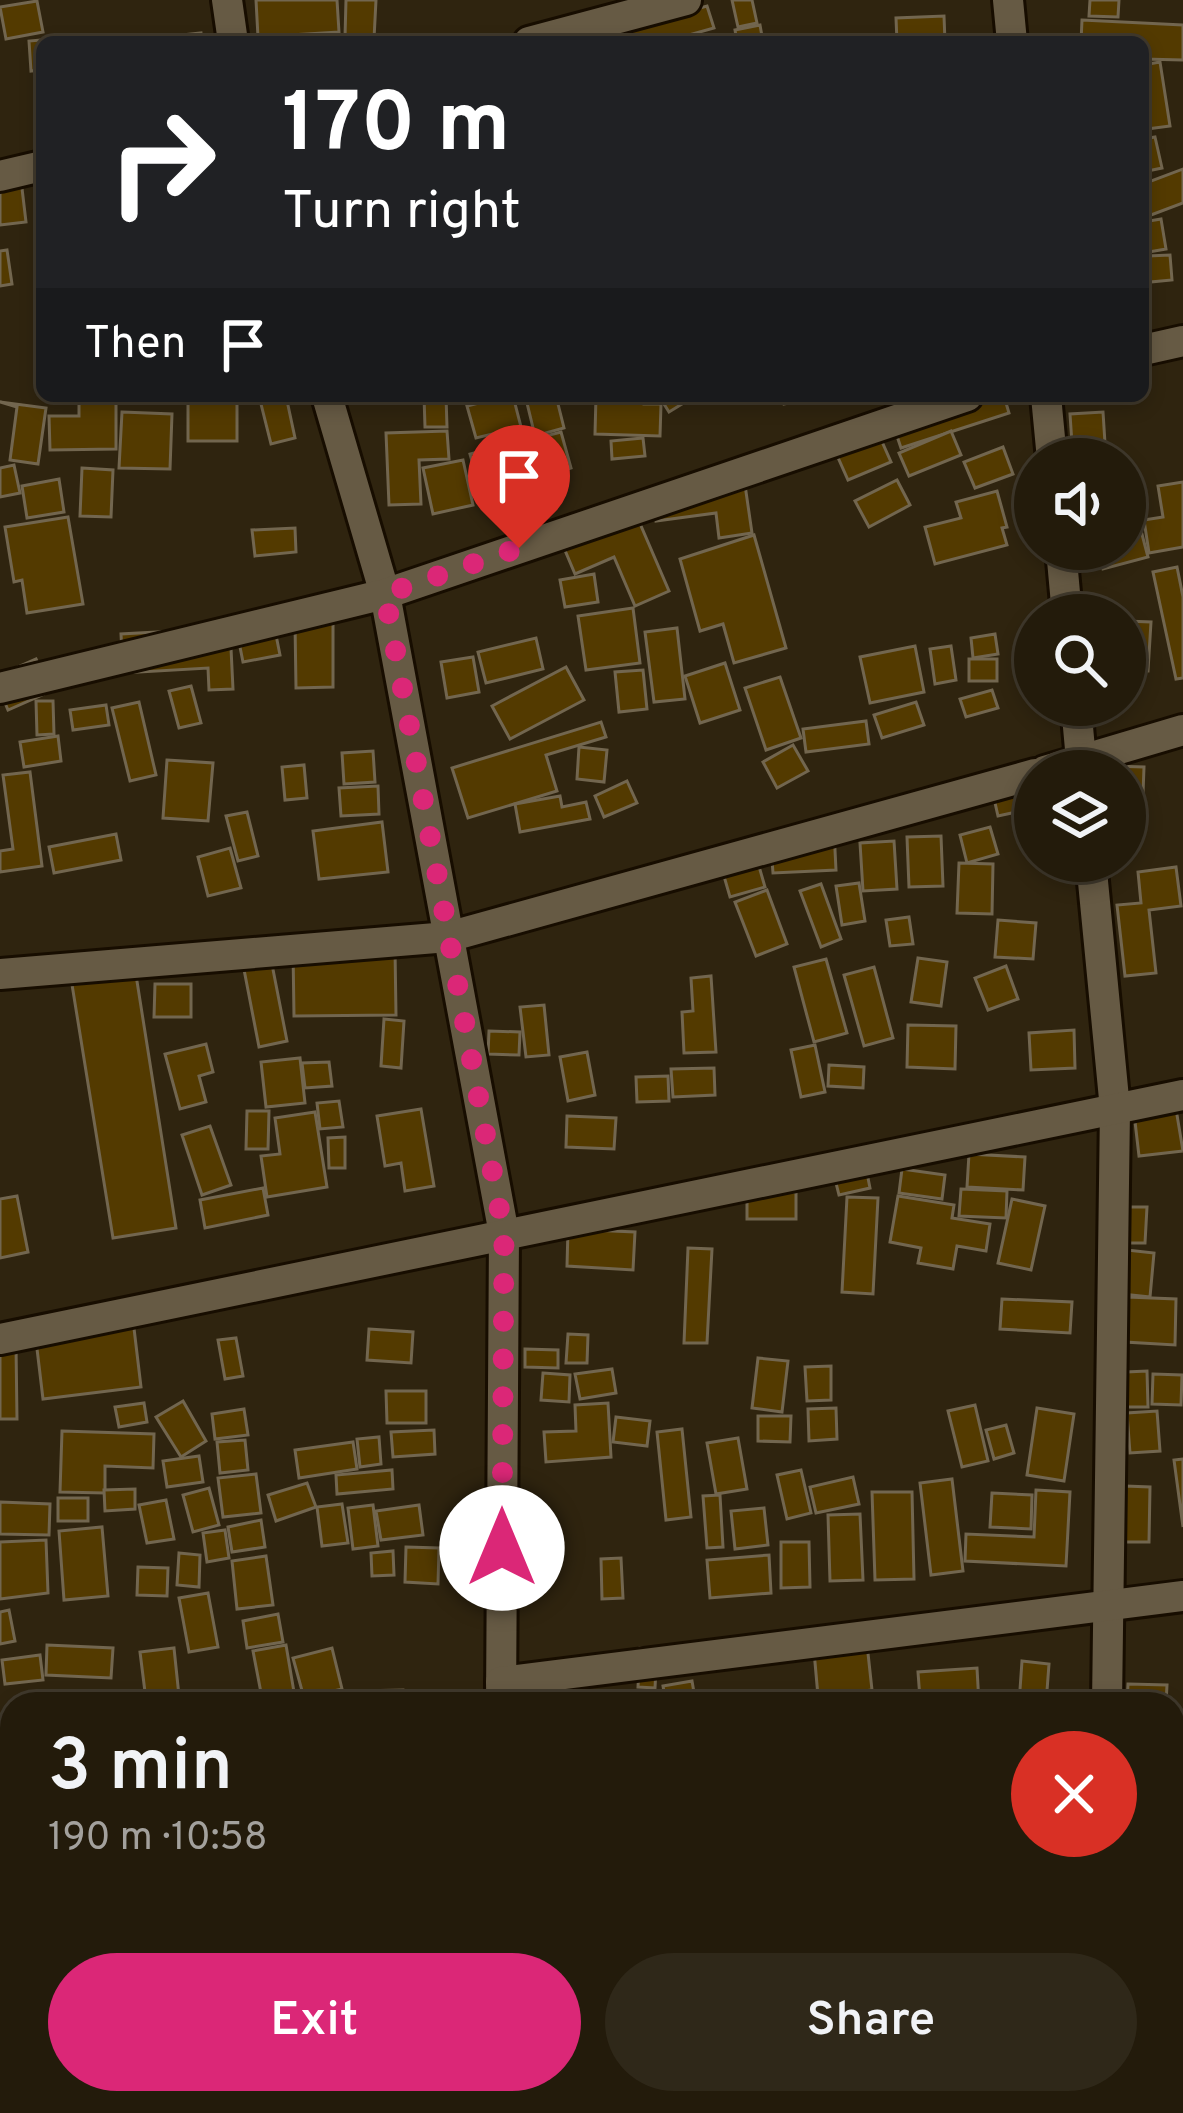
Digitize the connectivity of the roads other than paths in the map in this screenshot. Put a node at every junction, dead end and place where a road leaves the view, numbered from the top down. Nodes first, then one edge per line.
1 (227, 0) edge
2 (686, 0) edge
3 (1008, 0) edge
4 (232, 36) edge
5 (551, 36) edge
6 (1011, 36) edge
7 (36, 167) edge
8 (0, 176) edge
9 (1183, 341) edge
10 (1149, 349) edge
11 (329, 402) edge
12 (949, 402) edge
13 (1047, 402) edge
14 (1050, 438) edge
15 (385, 594) junction
16 (0, 688) edge
17 (1183, 730) edge
18 (1127, 750) edge
19 (1014, 780) edge
20 (1093, 882) edge
21 (448, 937) junction
22 (0, 974) edge
23 (1183, 1095) edge
24 (1115, 1108) junction
25 (504, 1234) junction
26 (0, 1340) edge
27 (1183, 1595) edge
28 (1108, 1607) junction
29 (501, 1692) edge
30 (508, 1692) edge
31 (1107, 1692) edge

1 - 4 street
2 - 5 street
3 - 6 street
7 - 8 street
9 - 10 street
11 - 15 street
12 - 15 street
13 - 14 street
15 - 16 street
15 - 21 street
17 - 18 street
19 - 21 street
20 - 24 street
21 - 22 street
21 - 25 street
23 - 24 street
24 - 25 street
24 - 28 street
25 - 26 street
25 - 29 street
27 - 28 street
28 - 30 street
28 - 31 street

